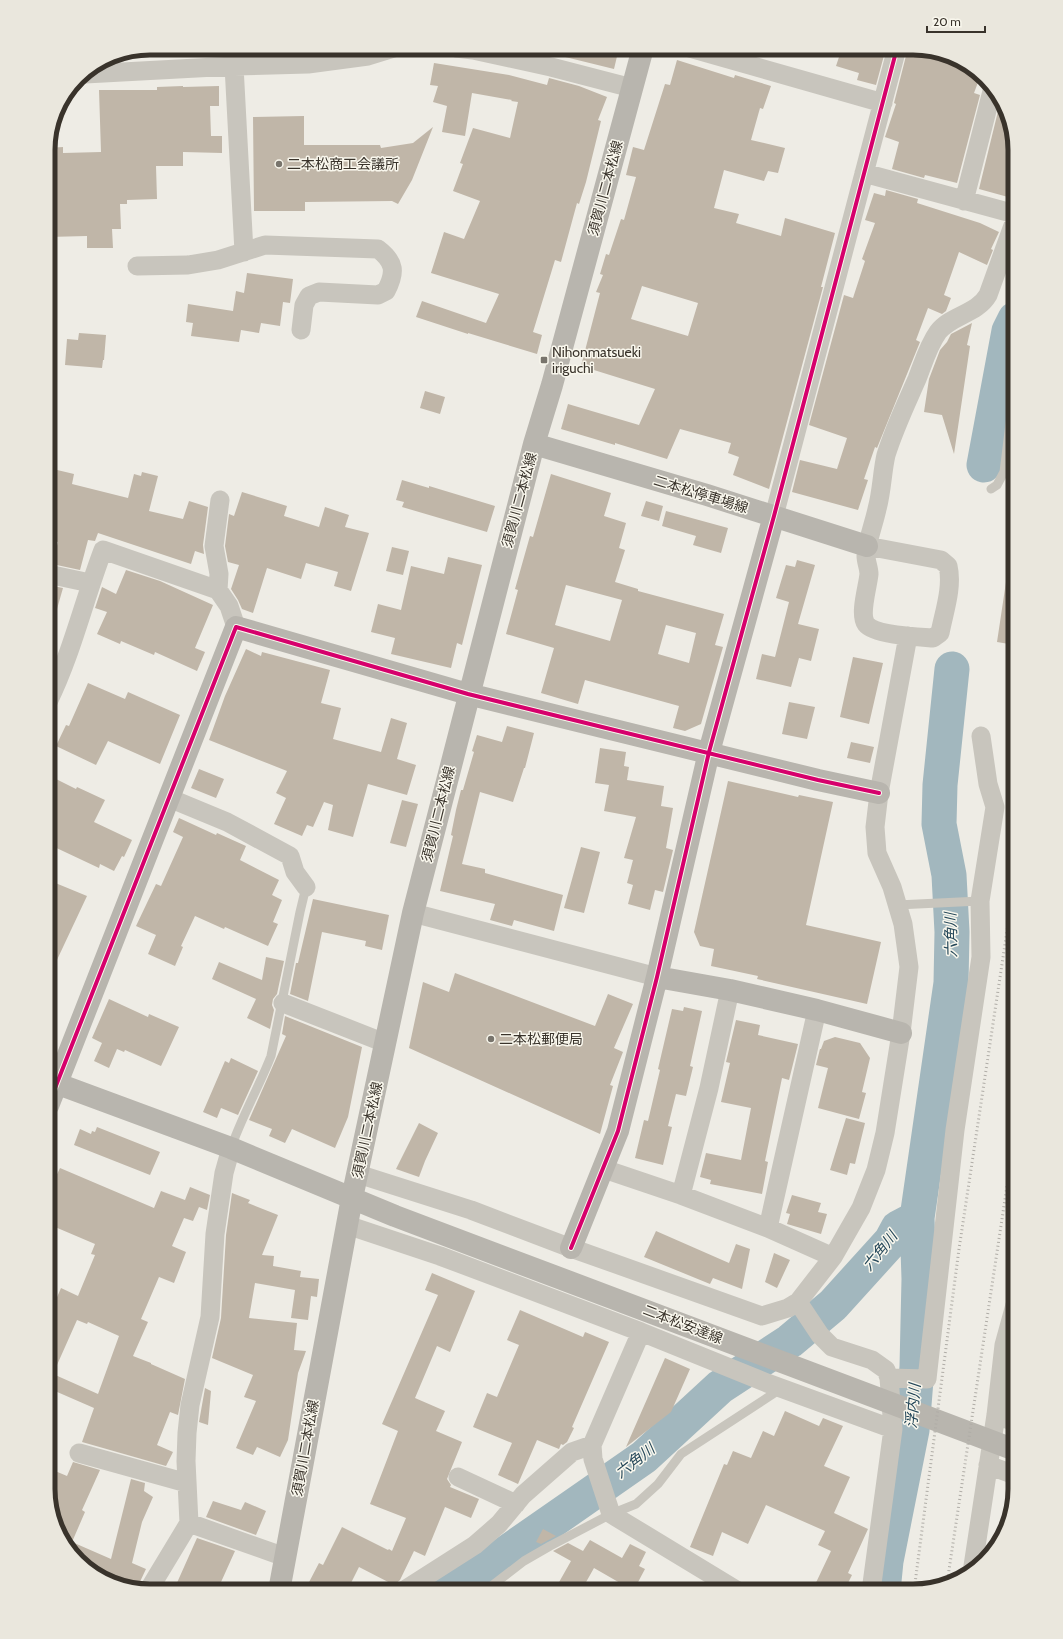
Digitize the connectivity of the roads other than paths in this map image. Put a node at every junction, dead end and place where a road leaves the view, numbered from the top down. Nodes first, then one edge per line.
1 (340, 55) edge
2 (361, 55) edge
3 (371, 55) edge
4 (495, 55) edge
5 (641, 55) edge
6 (715, 55) edge
7 (895, 55) edge
8 (234, 66) junction
9 (94, 74) edge
10 (632, 88) junction
11 (991, 96) edge
12 (883, 103) junction
13 (864, 173) junction
14 (964, 200) junction
15 (1008, 212) edge
16 (1008, 239) edge
17 (244, 252) junction
18 (137, 266) dead end
19 (301, 330) dead end
20 (1008, 440) edge
21 (534, 444) junction
22 (991, 489) dead end
23 (220, 500) dead end
24 (774, 516) junction
25 (867, 546) junction
26 (55, 576) edge
27 (90, 583) junction
28 (218, 590) junction
29 (236, 627) junction
30 (908, 636) junction
31 (55, 686) edge
32 (468, 694) junction
33 (981, 736) dead end
34 (709, 752) junction
35 (879, 793) junction
36 (169, 798) junction
37 (306, 887) joint
38 (975, 901) junction
39 (906, 905) junction
40 (413, 913) junction
41 (657, 977) junction
42 (730, 990) junction
43 (283, 1003) junction
44 (817, 1010) junction
45 (901, 1033) junction
46 (385, 1043) junction
47 (58, 1084) junction
48 (55, 1091) edge
49 (231, 1148) junction
50 (604, 1169) junction
51 (358, 1174) junction
52 (681, 1195) junction
53 (352, 1198) junction
54 (347, 1225) junction
55 (768, 1228) junction
56 (571, 1248) junction
57 (833, 1257) junction
58 (799, 1305) junction
59 (1008, 1330) edge
60 (641, 1332) junction
61 (896, 1378) junction
62 (774, 1386) junction
63 (996, 1415) junction
64 (1008, 1419) edge
65 (894, 1429) junction
66 (1008, 1447) edge
67 (592, 1452) junction
68 (79, 1453) dead end
69 (988, 1465) junction
70 (1008, 1472) edge
71 (458, 1477) dead end
72 (187, 1483) junction
73 (516, 1504) junction
74 (611, 1514) junction
75 (189, 1524) junction
76 (285, 1557) junction
77 (974, 1562) edge
78 (152, 1584) edge
79 (280, 1584) edge
80 (414, 1584) edge
81 (494, 1584) edge
82 (726, 1584) edge
83 (871, 1584) edge

1 - 8 street
2 - 3 street
4 - 10 street
5 - 10 main road, 須賀川二本松線
6 - 12 street
7 - 12 street
8 - 9 street
8 - 17 street
10 - 21 main road, 須賀川二本松線
11 - 14 street
12 - 13 street
13 - 14 street
13 - 24 street
14 - 15 street
16 - 25 street
17 - 18 street
17 - 19 street
20 - 22 lane
21 - 24 main road, 二本松停車場線
21 - 32 main road, 須賀川二本松線
23 - 28 street
24 - 25 main road, 二本松停車場線
24 - 34 main road
25 - 30 street
25 - 30 street
26 - 27 street
27 - 28 street
27 - 31 street
28 - 29 street
29 - 32 main road
29 - 36 main road
30 - 35 street
32 - 34 main road
32 - 40 main road, 須賀川二本松線
33 - 38 street
34 - 35 main road
34 - 41 main road
35 - 39 street
36 - 37 street
36 - 47 main road
37 - 43 lane
38 - 39 lane
38 - 61 street
39 - 45 street
40 - 41 street
40 - 46 main road, 須賀川二本松線
41 - 42 main road
41 - 50 main road
42 - 44 main road
42 - 52 street
43 - 46 street
43 - 49 lane
44 - 45 main road
44 - 55 street
45 - 57 street
46 - 51 main road, 須賀川二本松線
47 - 48 main road
47 - 49 main road, 二本松安達線
49 - 53 main road, 二本松安達線
49 - 72 street
50 - 52 street
50 - 56 main road
51 - 53 main road, 須賀川二本松線
51 - 56 street
52 - 55 street
53 - 54 main road, 須賀川二本松線
53 - 66 main road, 二本松安達線
54 - 60 street
54 - 76 main road, 須賀川二本松線
55 - 57 street
56 - 58 street
57 - 58 street
58 - 61 street
59 - 63 street
60 - 62 street
60 - 67 street
61 - 65 street
62 - 65 street
62 - 74 lane
63 - 64 street
63 - 69 street
65 - 83 street
67 - 73 street
67 - 74 street
68 - 72 street
69 - 70 street
69 - 77 street
71 - 73 street
72 - 75 street
73 - 80 street
74 - 81 lane
74 - 82 street
75 - 76 street
75 - 78 street
76 - 79 main road, 須賀川二本松線

